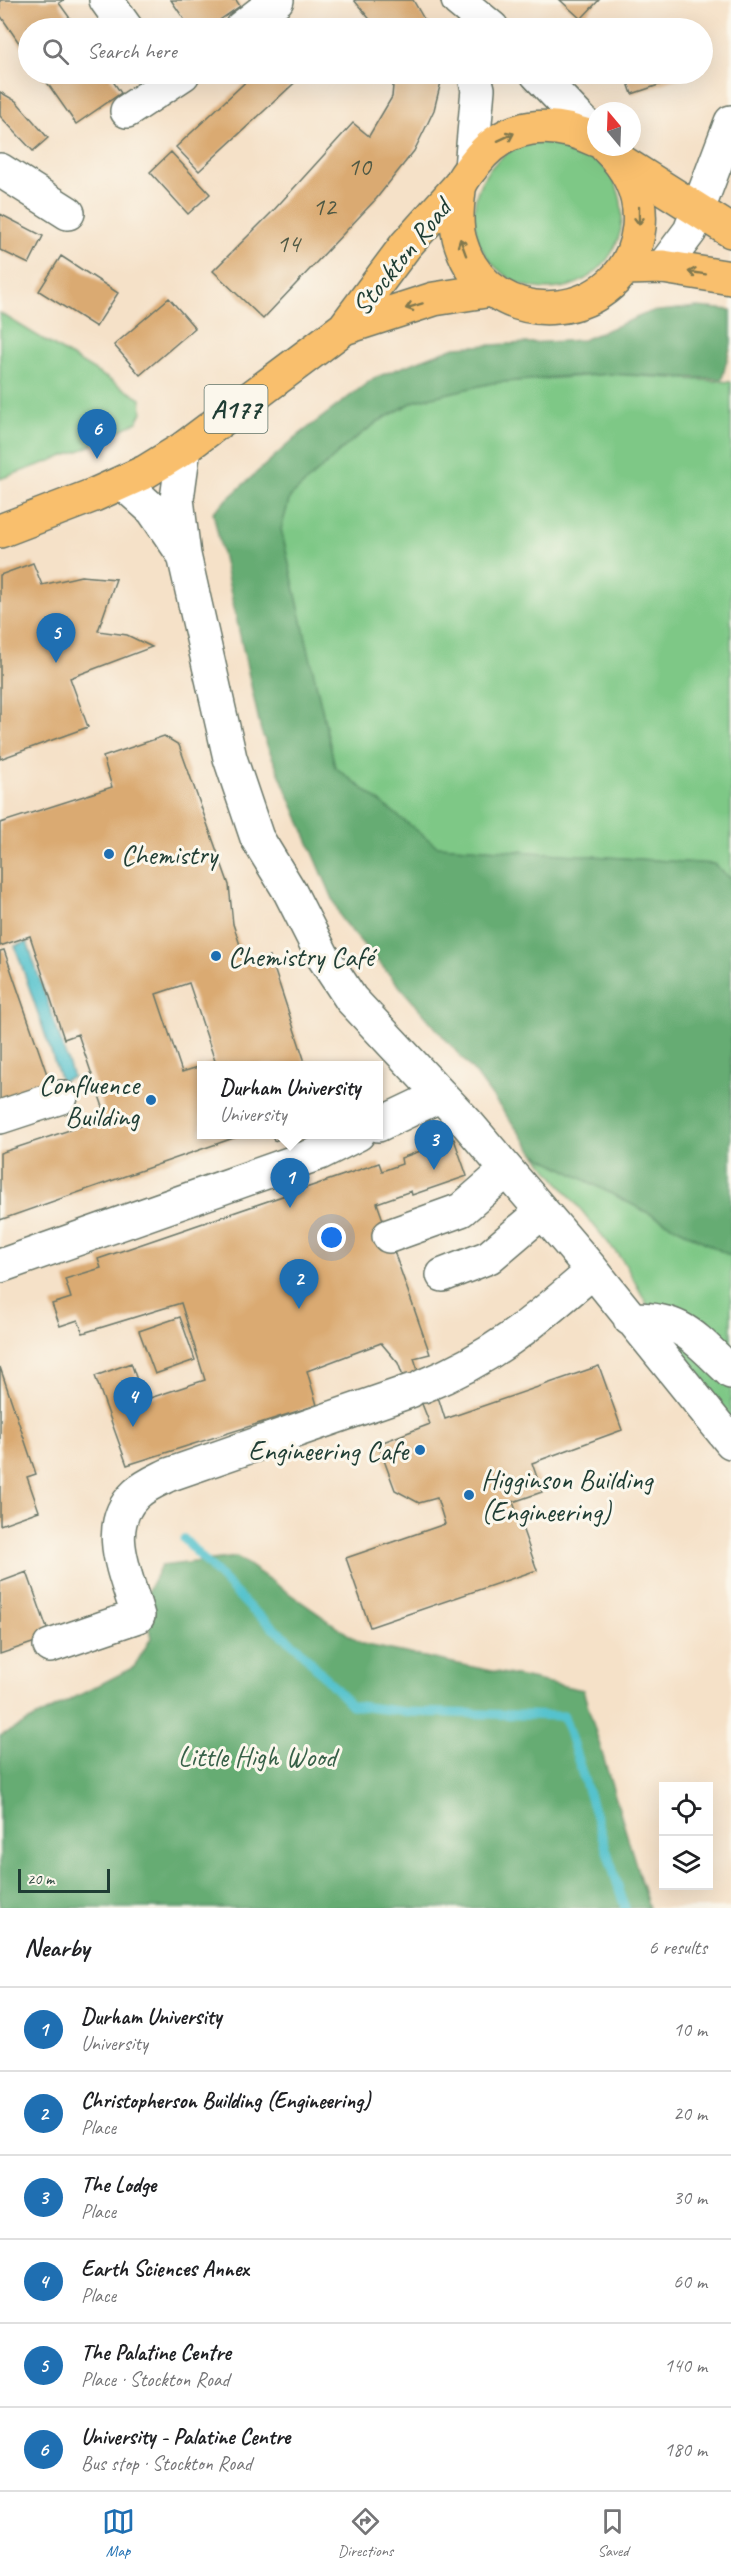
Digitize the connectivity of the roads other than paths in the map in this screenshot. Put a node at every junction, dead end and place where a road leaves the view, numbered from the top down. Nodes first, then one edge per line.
1 (106, 0) edge
2 (457, 0) edge
3 (268, 3) edge
4 (119, 18) edge
5 (252, 18) edge
6 (462, 18) edge
7 (480, 18) edge
8 (162, 84) edge
9 (477, 84) edge
10 (546, 84) edge
11 (127, 111) dead end
12 (731, 122) edge
13 (587, 128) edge
14 (587, 135) edge
15 (615, 156) edge
16 (616, 156) edge
17 (0, 170) edge
18 (465, 177) junction
19 (698, 210) junction
20 (68, 213) dead end
21 (731, 231) edge
22 (626, 267) junction
23 (663, 267) junction
24 (731, 278) edge
25 (492, 290) junction
26 (344, 328) junction
27 (184, 448) junction
28 (123, 483) junction
29 (0, 531) edge
30 (184, 555) junction
31 (441, 1095) junction
32 (61, 1097) dead end
33 (0, 1117) edge
34 (383, 1123) edge
35 (348, 1139) edge
36 (507, 1170) junction
37 (542, 1212) junction
38 (388, 1236) dead end
39 (0, 1266) edge
40 (593, 1271) junction
41 (443, 1275) dead end
42 (630, 1319) junction
43 (731, 1372) edge
44 (731, 1442) edge
45 (50, 1646) dead end

1 - 4 street
2 - 6 street
2 - 7 street
3 - 5 street
8 - 11 street
9 - 18 street
10 - 13 street
12 - 19 street
18 -> 14 main road, Stockton Road
15 -> 22 main road
16 - 19 main road
17 - 20 street
25 -> 18 main road
18 - 26 main road, Stockton Road
19 - 21 main road
19 - 23 street
22 - 23 main road
22 - 25 main road
24 -> 23 main road
25 -> 26 main road, Stockton Road / A177
26 - 27 main road, Stockton Road / A177
27 - 28 main road, Stockton Road / A177
27 - 30 street
28 - 29 main road, Stockton Road / A177
28 - 30 street
30 - 31 street
31 - 34 street
31 - 36 street
32 - 33 street
35 - 39 street
36 - 37 street
36 - 38 street
37 - 40 street
37 - 41 street
40 - 42 street
40 - 45 street
42 - 43 street
42 - 44 street

